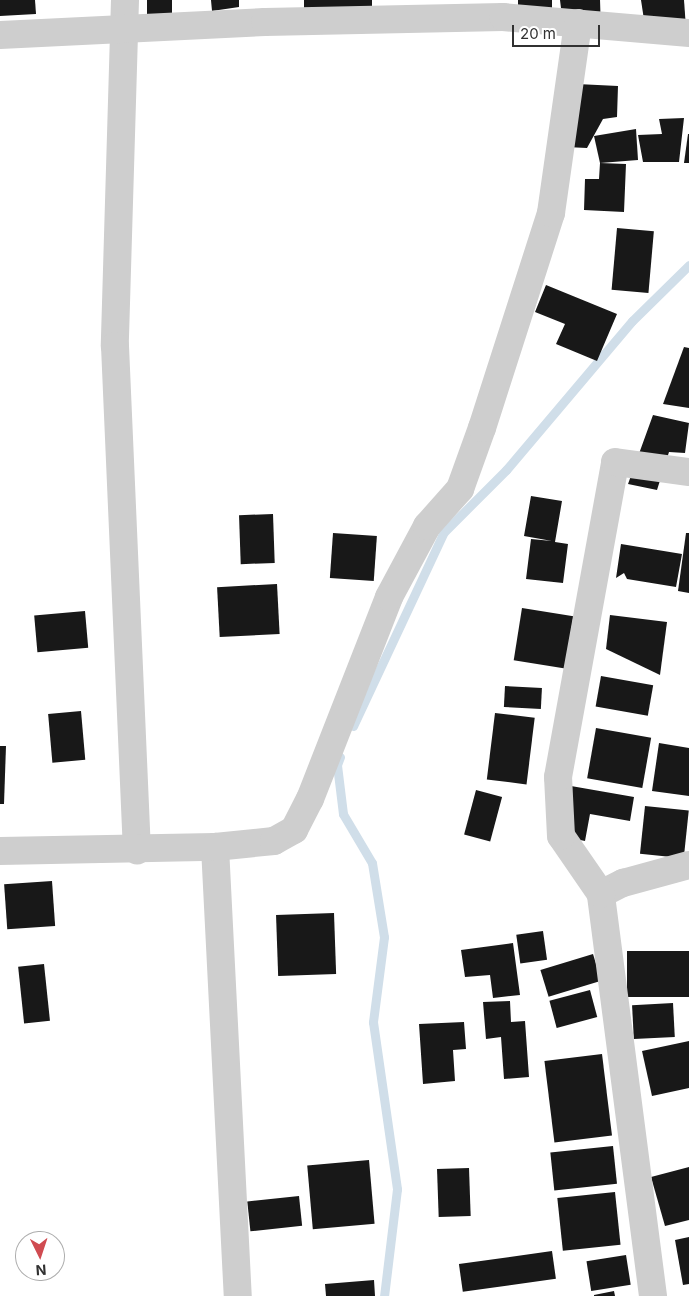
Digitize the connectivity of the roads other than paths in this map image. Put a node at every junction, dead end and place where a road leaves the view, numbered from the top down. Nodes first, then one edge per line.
1 (126, 0) edge
2 (578, 23) junction
3 (125, 29) junction
4 (689, 33) edge
5 (0, 35) edge
6 (689, 472) edge
7 (215, 847) junction
8 (0, 851) edge
9 (137, 851) junction
10 (689, 865) edge
11 (602, 894) junction
12 (238, 1296) edge
13 (653, 1296) edge

1 - 3 street
2 - 3 street
2 - 4 street
2 - 7 street
3 - 5 street
3 - 9 street
6 - 11 street
7 - 9 street
7 - 12 street
8 - 9 street
10 - 11 street
11 - 13 street

